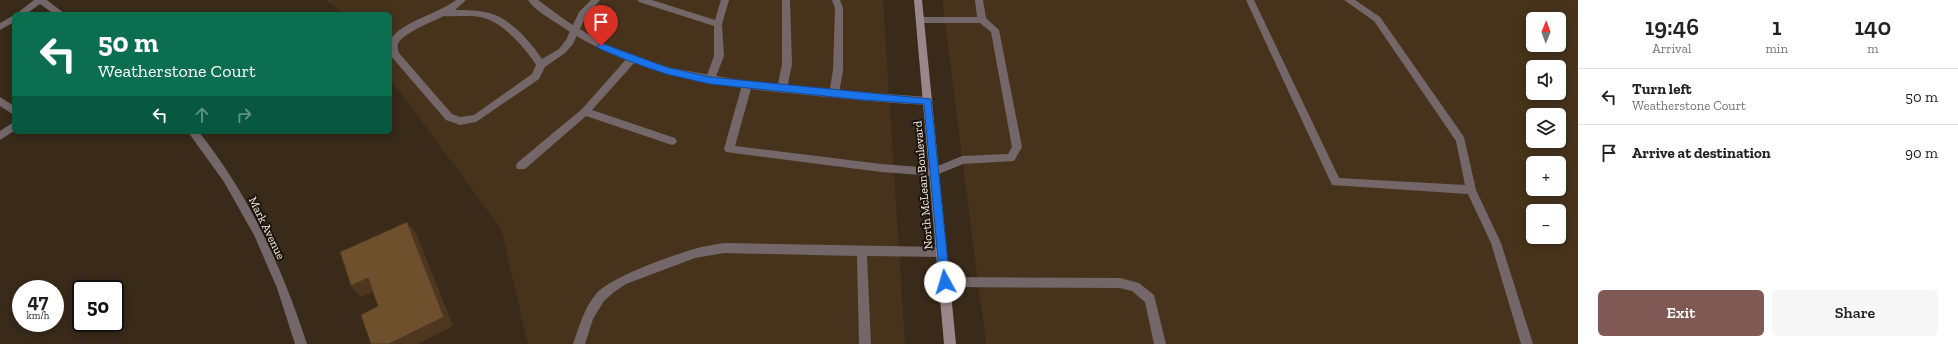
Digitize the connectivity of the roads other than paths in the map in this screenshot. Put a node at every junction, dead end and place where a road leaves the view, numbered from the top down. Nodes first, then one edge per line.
1 (40, 0) edge
2 (462, 0) edge
3 (532, 0) edge
4 (596, 0) edge
5 (642, 0) edge
6 (725, 0) edge
7 (786, 0) edge
8 (836, 0) edge
9 (918, 0) edge
10 (980, 0) edge
11 (1250, 0) edge
12 (1348, 0) edge
13 (23, 12) edge
14 (58, 12) edge
15 (442, 12) junction
16 (12, 19) edge
17 (920, 20) junction
18 (982, 20) junction
19 (718, 24) junction
20 (0, 27) edge
21 (574, 30) junction
22 (632, 59) junction
23 (541, 65) junction
24 (710, 81) junction
25 (747, 85) junction
26 (782, 89) junction
27 (834, 94) junction
28 (0, 101) edge
29 (928, 101) junction
30 (12, 110) edge
31 (585, 112) junction
32 (12, 127) edge
33 (195, 134) edge
34 (0, 136) edge
35 (672, 141) dead end
36 (521, 166) dead end
37 (934, 172) junction
38 (1471, 190) junction
39 (862, 251) junction
40 (942, 252) junction
41 (945, 282) junction
42 (301, 344) edge
43 (579, 344) edge
44 (865, 344) edge
45 (950, 344) edge
46 (1160, 344) edge
47 (1527, 344) edge

1 - 13 street
1 - 14 street
2 - 15 street
3 - 21 street
4 - 21 street
5 - 19 street
6 - 19 street
7 - 26 street
8 - 27 street
9 - 17 main road, North McLean Boulevard
10 - 18 street
11 - 38 street
12 - 38 street
15 - 23 street
15 - 23 street
16 - 20 street
17 - 18 street
17 - 29 main road, North McLean Boulevard
18 - 37 street
19 - 24 street
21 - 22 street
21 - 23 street
22 - 24 street
22 - 31 street
24 - 25 street
25 - 26 street
25 - 37 street
26 - 27 street
27 - 29 street
28 - 30 street
29 - 37 main road, North McLean Boulevard
31 - 35 street
31 - 36 street
32 - 34 street
33 - 42 street, Mark Avenue
37 - 40 main road, North McLean Boulevard
38 - 47 street
39 - 40 street
39 - 43 street
39 - 44 street
40 - 41 main road, North McLean Boulevard
41 - 45 main road, North McLean Boulevard
41 - 46 street

